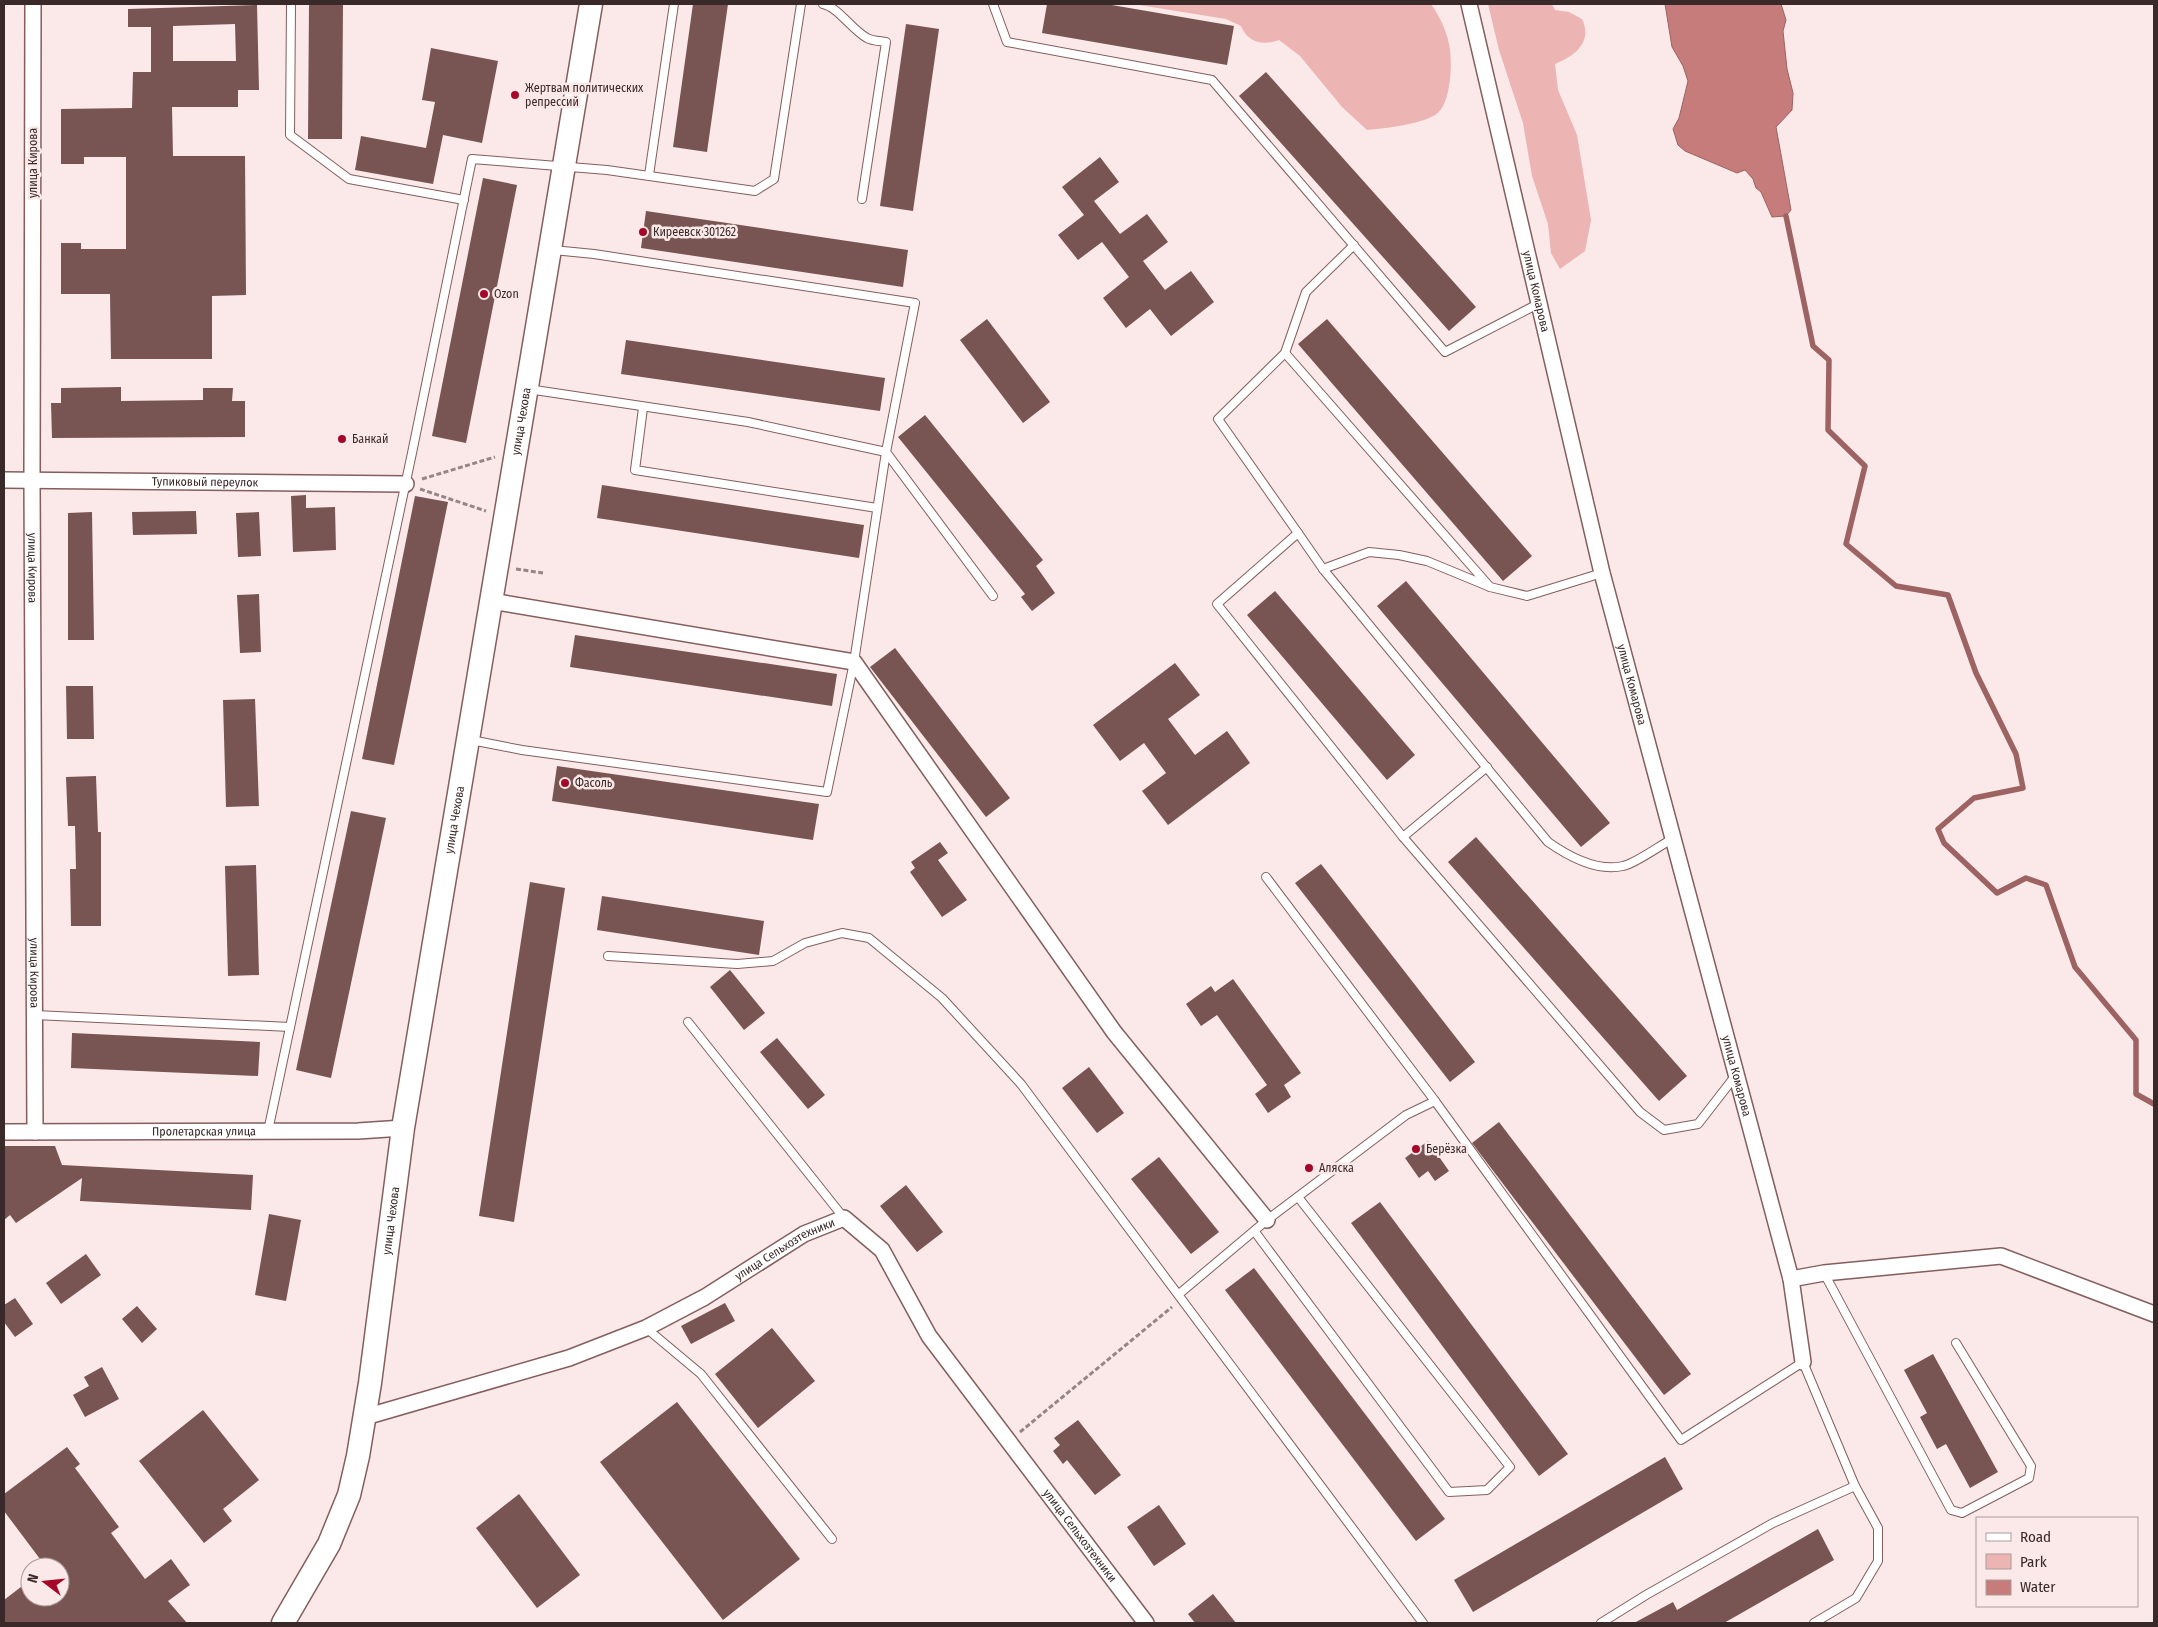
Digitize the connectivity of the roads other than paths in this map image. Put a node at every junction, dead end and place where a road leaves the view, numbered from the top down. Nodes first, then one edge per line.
1 (33, 4) edge
2 (292, 4) edge
3 (591, 4) edge
4 (674, 4) edge
5 (801, 4) edge
6 (827, 4) edge
7 (994, 4) edge
8 (1469, 4) edge
9 (566, 167) junction
10 (650, 175) junction
11 (862, 199) dead end
12 (464, 200) junction
13 (1354, 245) junction
14 (551, 250) junction
15 (1538, 304) junction
16 (1285, 353) junction
17 (526, 388) junction
18 (643, 408) junction
19 (886, 452) junction
20 (4, 480) edge
21 (32, 480) junction
22 (406, 484) junction
23 (877, 508) junction
24 (1298, 532) junction
25 (1323, 570) junction
26 (1602, 573) junction
27 (1490, 587) junction
28 (993, 596) dead end
29 (492, 601) junction
30 (854, 662) junction
31 (469, 740) junction
32 (1487, 768) junction
33 (1403, 837) junction
34 (1674, 838) junction
35 (1266, 877) dead end
36 (608, 956) dead end
37 (34, 1015) junction
38 (688, 1022) dead end
39 (290, 1027) junction
40 (1736, 1076) junction
41 (1434, 1101) junction
42 (404, 1128) junction
43 (268, 1131) junction
44 (4, 1132) edge
45 (35, 1132) junction
46 (1298, 1197) junction
47 (844, 1218) junction
48 (1267, 1220) junction
49 (1255, 1232) junction
50 (1824, 1273) junction
51 (1791, 1279) junction
52 (1180, 1297) junction
53 (2154, 1314) edge
54 (646, 1328) junction
55 (1956, 1343) dead end
56 (1803, 1362) junction
57 (364, 1417) junction
58 (1855, 1486) junction
59 (832, 1539) dead end
60 (283, 1623) edge
61 (1146, 1623) edge
62 (1423, 1623) edge
63 (1601, 1623) edge
64 (1814, 1623) edge

1 - 21 street, улица Кирова
2 - 12 lane
3 - 9 main road, улица Чехова
4 - 10 lane
5 - 10 lane
6 - 11 lane
7 - 13 lane
8 - 15 street, улица Комарова
9 - 10 lane
9 - 12 lane
9 - 14 main road, улица Чехова
12 - 22 lane
13 - 15 lane
13 - 16 lane
14 - 17 main road, улица Чехова
14 - 19 lane
15 - 26 street, улица Комарова
16 - 24 lane
16 - 27 lane
17 - 18 lane
17 - 29 main road, улица Чехова
18 - 19 lane
18 - 23 lane
19 - 23 lane
19 - 28 lane
20 - 21 street, Тупиковый переулок
21 - 22 street, Тупиковый переулок
21 - 37 street, улица Кирова
22 - 39 lane
23 - 30 lane
24 - 25 lane
24 - 33 lane
25 - 27 lane
25 - 32 lane
26 - 27 lane
26 - 34 street, улица Комарова
29 - 30 street
29 - 31 main road, улица Чехова
30 - 31 lane
30 - 48 street
31 - 42 main road, улица Чехова
32 - 33 lane
32 - 34 lane
33 - 40 lane
34 - 40 street, улица Комарова
35 - 41 lane
36 - 52 lane
37 - 39 lane
37 - 45 street, улица Кирова
38 - 47 lane
39 - 43 lane
40 - 51 street, улица Комарова
41 - 46 lane
41 - 56 lane
42 - 43 street, Пролетарская улица
42 - 57 main road, улица Чехова
43 - 45 street, Пролетарская улица
44 - 45 street, Пролетарская улица
46 - 48 lane
46 - 49 lane
47 - 54 street, улица Сельхозтехники
47 - 61 street, улица Сельхозтехники
48 - 49 lane
49 - 52 lane
50 - 51 street
50 - 53 street
50 - 55 lane
51 - 56 street, улица Комарова
52 - 62 lane
54 - 57 street, улица Сельхозтехники
54 - 59 lane
56 - 58 lane
57 - 60 main road, улица Чехова
58 - 63 lane
58 - 64 lane

